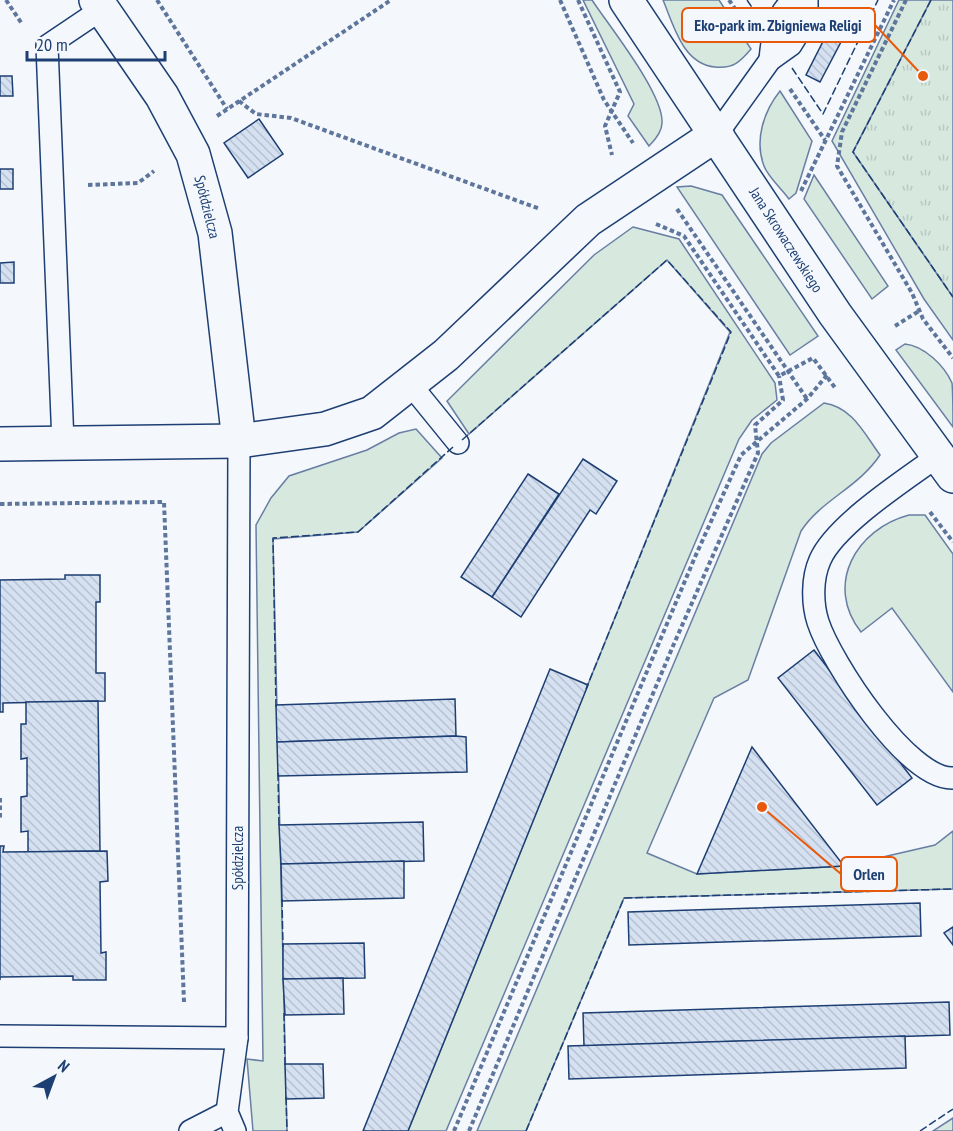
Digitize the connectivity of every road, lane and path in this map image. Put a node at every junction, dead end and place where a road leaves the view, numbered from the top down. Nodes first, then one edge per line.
1 (157, 0) edge
2 (391, 0) edge
3 (578, 0) edge
4 (626, 0) edge
5 (793, 0) edge
6 (807, 0) edge
7 (894, 0) edge
8 (906, 0) edge
9 (99, 4) edge
10 (770, 60) junction
11 (239, 101) junction
12 (227, 109) junction
13 (211, 120) dead end
14 (717, 134) junction
15 (162, 165) dead end
16 (86, 185) dead end
17 (633, 190) junction
18 (798, 199) dead end
19 (583, 225) junction
20 (919, 310) junction
21 (888, 329) dead end
22 (953, 358) edge
23 (779, 376) junction
24 (410, 384) junction
25 (239, 441) junction
26 (756, 441) junction
27 (63, 443) junction
28 (458, 443) dead end
29 (0, 444) edge
30 (945, 466) edge
31 (0, 504) edge
32 (953, 778) edge
33 (0, 798) edge
34 (0, 819) edge
35 (184, 1013) dead end
36 (0, 1036) edge
37 (237, 1038) junction
38 (231, 1122) edge
39 (190, 1131) edge
40 (454, 1131) edge
41 (469, 1131) edge

1 - 12 path
2 - 11 path
3 - 17 path
4 - 14 street, Jana Skrowaczewskiego
5 - 10 lane
6 - 10 lane
7 - 18 path
8 - 20 path
9 - 25 street, Spółdzielcza
9 - 27 lane
10 - 14 lane
11 - 12 path
11 - 19 path
12 - 13 path
14 - 17 street
14 - 30 street, Jana Skrowaczewskiego
15 - 16 path
17 - 19 street
17 - 23 path
19 - 24 street
20 - 21 path
20 - 22 path
23 - 26 path
23 - 26 path
24 - 25 street
24 - 28 lane
25 - 27 street
25 - 37 lane, Spółdzielcza
26 - 40 path
26 - 41 path
27 - 29 street
30 - 32 lane
31 - 35 path
33 - 34 path
36 - 37 lane
37 - 38 lane, Spółdzielcza
38 - 39 lane

